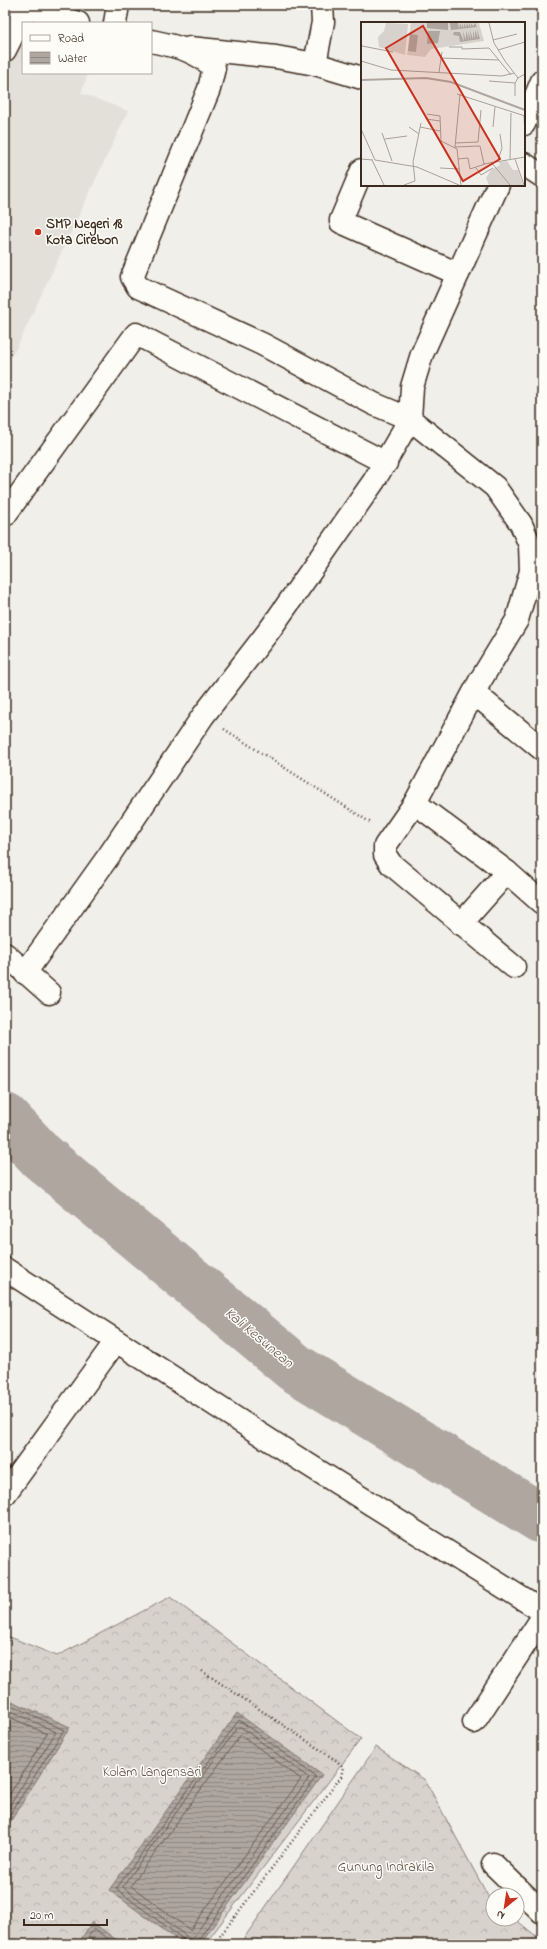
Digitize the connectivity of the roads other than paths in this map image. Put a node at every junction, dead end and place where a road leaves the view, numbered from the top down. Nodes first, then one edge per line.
1 (118, 5) edge
2 (322, 5) edge
3 (23, 6) edge
4 (75, 22) edge
5 (115, 22) edge
6 (152, 41) edge
7 (182, 47) junction
8 (5, 50) edge
9 (315, 64) junction
10 (361, 78) edge
11 (542, 81) edge
12 (525, 122) edge
13 (525, 165) edge
14 (361, 172) edge
15 (542, 176) edge
16 (498, 186) edge
17 (458, 274) junction
18 (410, 419) junction
19 (386, 463) junction
20 (5, 515) edge
21 (474, 693) junction
22 (542, 749) edge
23 (415, 803) junction
24 (507, 872) junction
25 (542, 902) edge
26 (461, 924) junction
27 (5, 954) edge
28 (514, 967) dead end
29 (25, 973) junction
30 (49, 993) dead end
31 (5, 1269) edge
32 (116, 1341) junction
33 (5, 1493) edge
34 (542, 1612) edge
35 (542, 1618) edge
36 (474, 1722) dead end
37 (493, 1864) dead end
38 (542, 1912) edge

1 - 5 street
2 - 9 street
3 - 4 street
3 - 8 street
6 - 7 street
7 - 9 street
7 - 18 street
9 - 10 street
11 - 12 street
13 - 15 street
14 - 17 street
16 - 17 street
17 - 18 street
18 - 19 street
18 - 21 street
19 - 20 street
19 - 29 street
21 - 22 street
21 - 23 street
23 - 24 street
23 - 26 street
24 - 25 street
24 - 26 street
26 - 28 street
27 - 29 street
29 - 30 street
31 - 32 street
32 - 33 street
32 - 34 street
35 - 36 street
37 - 38 street

